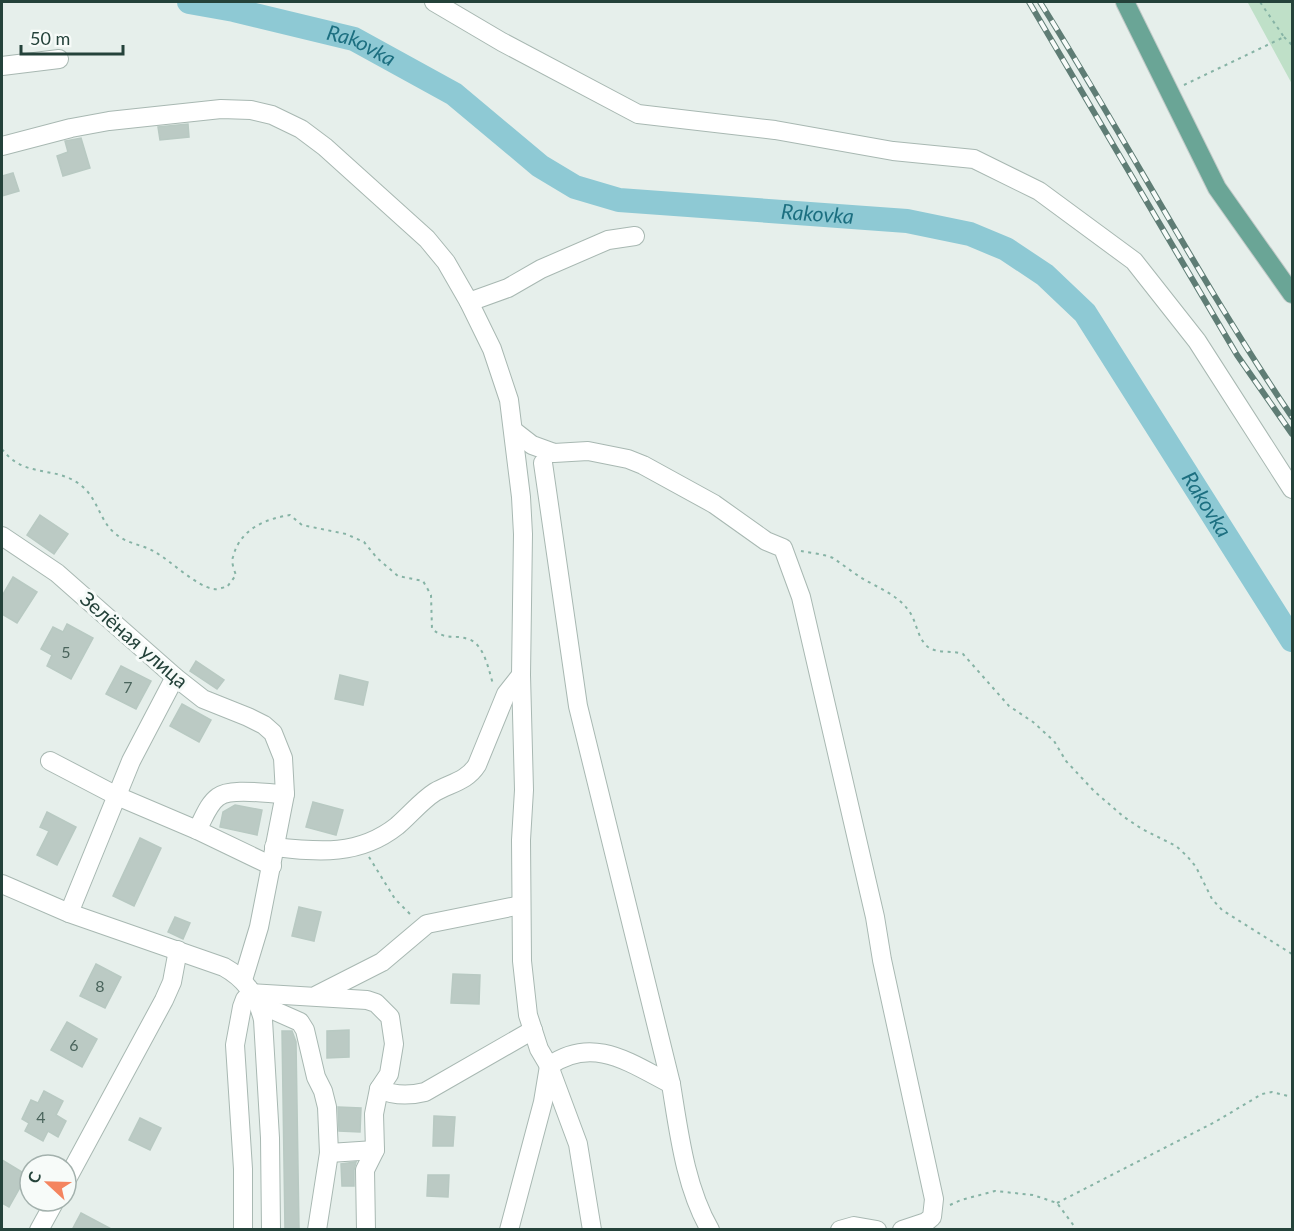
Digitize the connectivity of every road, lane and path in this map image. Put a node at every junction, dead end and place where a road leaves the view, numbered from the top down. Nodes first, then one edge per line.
1 (434, 2) edge
2 (1125, 2) edge
3 (1260, 2) edge
4 (1284, 37) junction
5 (1293, 45) edge
6 (59, 59) dead end
7 (2, 66) edge
8 (1171, 92) junction
9 (2, 146) edge
10 (635, 236) dead end
11 (1293, 294) edge
12 (469, 302) junction
13 (514, 431) junction
14 (2, 449) edge
15 (548, 458) junction
16 (1293, 489) edge
17 (521, 497) junction
18 (2, 536) edge
19 (783, 548) junction
20 (521, 675) junction
21 (175, 677) junction
22 (497, 693) dead end
23 (50, 760) dead end
24 (285, 794) junction
25 (117, 796) junction
26 (197, 830) junction
27 (362, 846) junction
28 (274, 847) junction
29 (272, 866) junction
30 (2, 884) edge
31 (521, 905) junction
32 (69, 913) junction
33 (427, 924) junction
34 (178, 950) junction
35 (1293, 954) edge
36 (250, 992) junction
37 (315, 996) junction
38 (533, 1030) junction
39 (549, 1066) junction
40 (671, 1084) junction
41 (378, 1089) junction
42 (1293, 1097) edge
43 (375, 1150) junction
44 (328, 1154) junction
45 (78, 1159) edge
46 (1057, 1203) junction
47 (48, 1213) edge
48 (932, 1217) junction
49 (39, 1230) edge
50 (243, 1230) edge
51 (271, 1230) edge
52 (317, 1230) edge
53 (366, 1230) edge
54 (509, 1230) edge
55 (592, 1230) edge
56 (710, 1230) edge
57 (840, 1230) edge
58 (877, 1230) edge
59 (902, 1230) edge
60 (1077, 1230) edge

1 - 16 street
2 - 8 main road
3 - 4 path
4 - 5 path
4 - 8 path
6 - 7 street
8 - 11 main road
9 - 12 street
10 - 12 street
12 - 13 street
13 - 15 street
13 - 17 street
14 - 22 path
15 - 17 street
15 - 19 street
15 - 40 street
17 - 20 street
18 - 21 street, Зелёная улица
19 - 35 path
19 - 48 street
20 - 27 street
20 - 31 street
21 - 24 street, Зелёная улица
21 - 25 street
23 - 25 street
24 - 26 street
24 - 28 street
25 - 26 street
25 - 32 street
26 - 29 street
27 - 28 street
27 - 33 path
28 - 29 street
29 - 36 street
30 - 32 street
31 - 33 street
31 - 38 street
32 - 34 street
33 - 37 street
34 - 36 street
34 - 45 street
36 - 37 street
36 - 44 street
36 - 50 street
36 - 51 street
37 - 41 street
38 - 39 street
38 - 41 street
39 - 40 street
39 - 54 street
39 - 55 street
40 - 56 street
41 - 43 street
42 - 46 path
43 - 44 street
43 - 53 street
44 - 52 street
46 - 48 path
46 - 60 path
47 - 49 street
48 - 59 street
57 - 58 street

